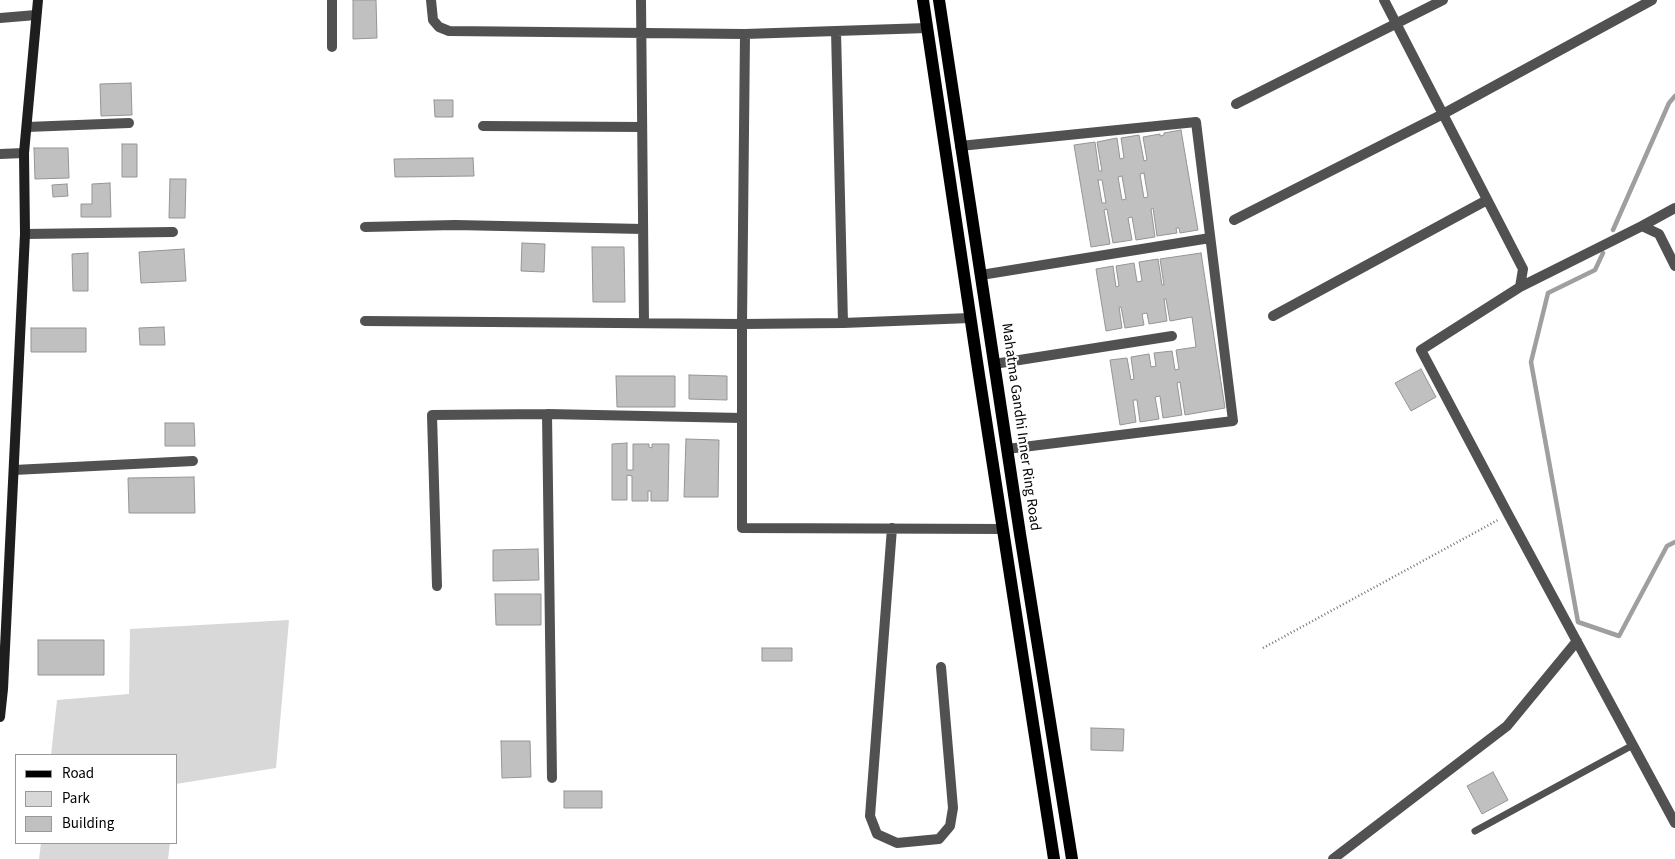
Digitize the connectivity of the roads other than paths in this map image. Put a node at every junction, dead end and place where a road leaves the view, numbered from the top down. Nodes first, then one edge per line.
1 (38, 0) edge
2 (332, 0) edge
3 (431, 0) edge
4 (641, 0) edge
5 (923, 0) edge
6 (939, 0) edge
7 (1384, 0) edge
8 (1444, 0) edge
9 (1652, 0) edge
10 (36, 15) junction
11 (0, 18) edge
12 (1396, 25) junction
13 (927, 28) junction
14 (836, 31) junction
15 (642, 32) junction
16 (745, 34) junction
17 (332, 47) dead end
18 (1236, 104) dead end
19 (1443, 114) junction
20 (129, 123) dead end
21 (27, 126) junction
22 (483, 126) dead end
23 (642, 127) junction
24 (960, 146) junction
25 (24, 153) junction
26 (0, 154) edge
27 (1487, 200) junction
28 (1675, 208) edge
29 (1234, 220) dead end
30 (365, 226) dead end
31 (1642, 226) junction
32 (643, 229) junction
33 (173, 232) dead end
34 (25, 234) junction
35 (1210, 238) junction
36 (1675, 266) edge
37 (981, 275) junction
38 (1520, 287) junction
39 (1273, 316) dead end
40 (970, 318) junction
41 (365, 321) dead end
42 (644, 323) junction
43 (843, 323) junction
44 (742, 324) junction
45 (1172, 336) dead end
46 (994, 364) junction
47 (548, 414) junction
48 (742, 418) junction
49 (1007, 449) junction
50 (193, 461) dead end
51 (14, 470) junction
52 (892, 528) junction
53 (1003, 529) junction
54 (437, 586) dead end
55 (1576, 641) junction
56 (940, 667) dead end
57 (2, 689) edge
58 (0, 717) edge
59 (1633, 745) junction
60 (552, 778) dead end
61 (1675, 823) edge
62 (1475, 831) dead end
63 (1054, 859) edge
64 (1072, 859) edge
65 (1333, 859) edge

1 - 10 main road
2 - 17 street
3 - 15 street
4 - 15 street
5 - 13 main road, Mahatma Gandhi Inner Ring Road
6 - 24 main road, Mahatma Gandhi Inner Ring Road
7 - 12 street
8 - 12 street
9 - 19 street
10 - 11 street
10 - 21 main road
12 - 18 street
12 - 19 street
13 - 14 street
13 - 40 main road, Mahatma Gandhi Inner Ring Road
14 - 16 street
14 - 43 street
15 - 16 street
15 - 23 street
16 - 44 street
19 - 27 street
19 - 29 street
20 - 21 street
21 - 25 main road
22 - 23 street
23 - 32 street
24 - 35 street
24 - 37 main road, Mahatma Gandhi Inner Ring Road
25 - 26 street
25 - 34 main road
27 - 38 street
27 - 39 street
28 - 31 street
30 - 32 street
31 - 36 street
31 - 38 street
32 - 42 street
33 - 34 street
34 - 51 main road
35 - 37 street
35 - 49 street
37 - 46 main road, Mahatma Gandhi Inner Ring Road
38 - 55 street
40 - 43 street
40 - 53 main road, Mahatma Gandhi Inner Ring Road
41 - 42 street
42 - 44 street
43 - 44 street
44 - 48 street
45 - 46 street
46 - 49 main road, Mahatma Gandhi Inner Ring Road
47 - 48 street
47 - 54 street
47 - 60 street
48 - 52 street
49 - 64 main road, Mahatma Gandhi Inner Ring Road
50 - 51 street
51 - 57 main road
52 - 53 street
52 - 56 street
53 - 63 main road, Mahatma Gandhi Inner Ring Road
55 - 59 street
55 - 65 street
57 - 58 main road
59 - 61 street
59 - 62 lane

